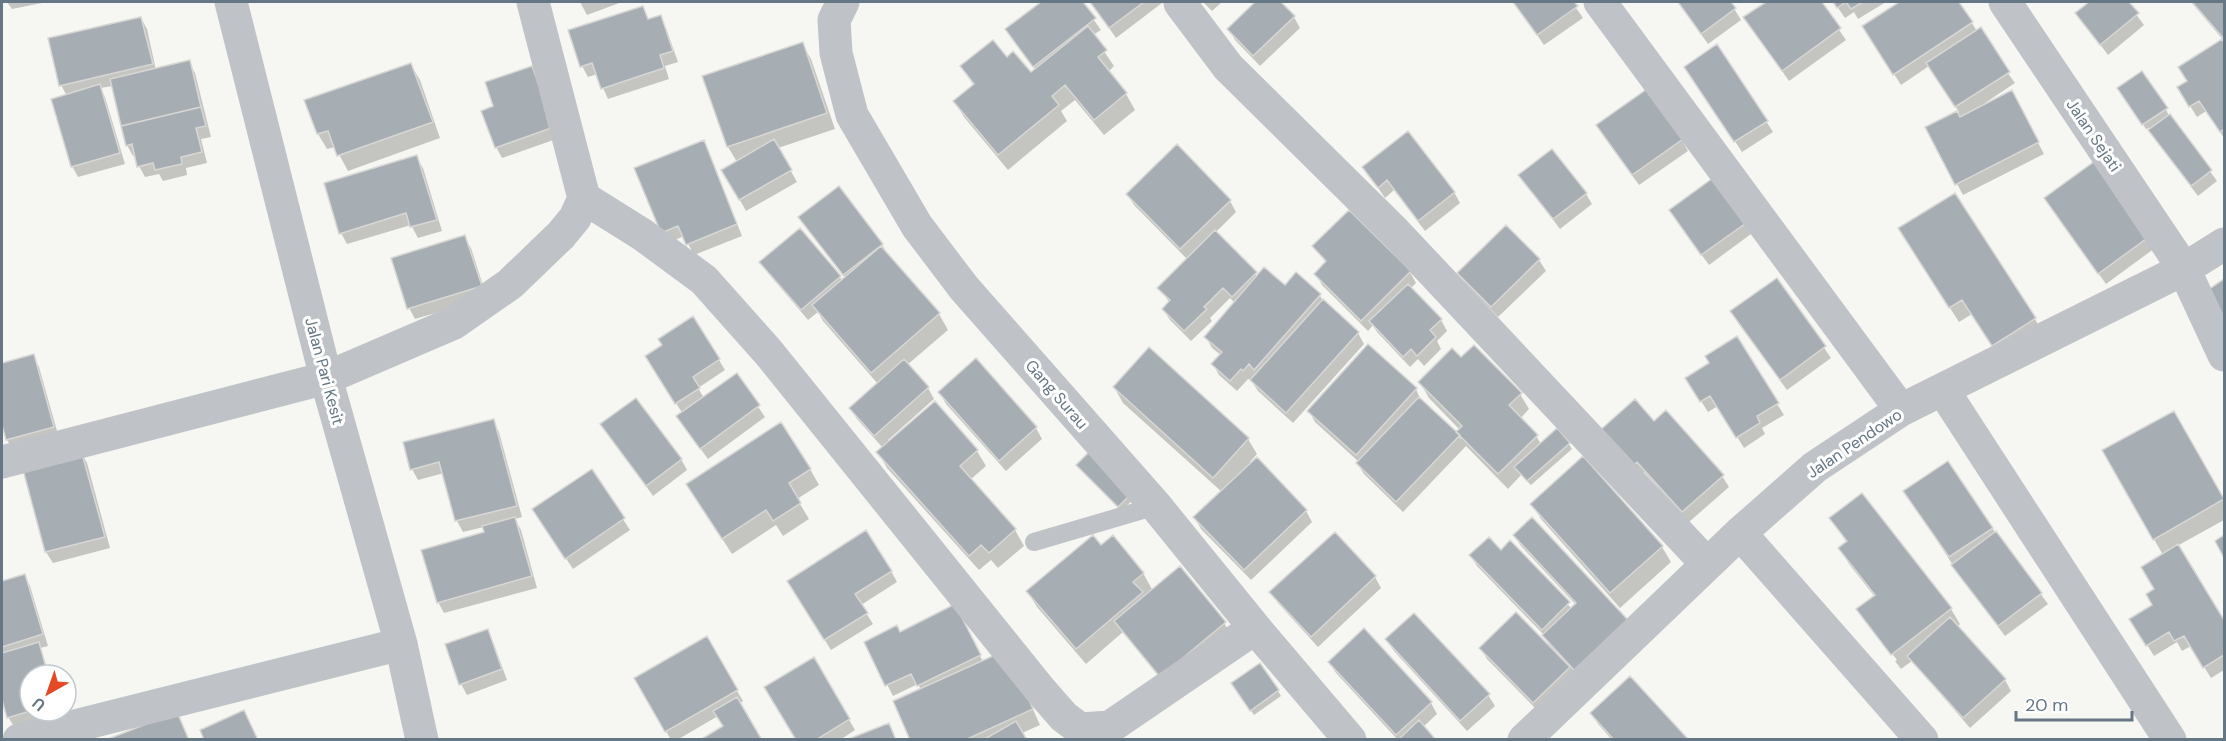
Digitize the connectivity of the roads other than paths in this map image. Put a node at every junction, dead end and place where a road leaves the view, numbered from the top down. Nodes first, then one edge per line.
1 (231, 2) edge
2 (533, 2) edge
3 (1599, 2) edge
4 (2005, 2) edge
5 (1180, 3) dead end
6 (840, 7) edge
7 (584, 198) junction
8 (2224, 244) edge
9 (2184, 269) junction
10 (2224, 355) edge
11 (326, 378) junction
12 (1943, 390) junction
13 (1901, 410) junction
14 (2, 462) edge
15 (1156, 507) junction
16 (1740, 533) junction
17 (1034, 542) dead end
18 (1707, 564) junction
19 (1255, 628) junction
20 (401, 644) junction
21 (1080, 734) edge
22 (19, 740) edge
23 (422, 740) edge
24 (1350, 740) edge
25 (1524, 740) edge
26 (1922, 740) edge
27 (2170, 740) edge

1 - 11 street, Jalan Pari Kesit
2 - 7 street
3 - 13 street
4 - 9 street, Jalan Sejati
5 - 18 street
6 - 15 street, Gang Surau
7 - 11 street
7 - 21 street
8 - 9 street, Jalan Pendowo
9 - 10 street
9 - 12 street, Jalan Pendowo
11 - 14 street
11 - 20 street, Jalan Pari Kesit
12 - 13 street, Jalan Pendowo
12 - 27 street
13 - 16 street, Jalan Pendowo
15 - 17 lane
15 - 19 street, Gang Surau
16 - 18 street, Jalan Pendowo
16 - 26 street
18 - 25 street, Jalan Pendowo
19 - 21 street
19 - 24 street, Gang Surau
20 - 22 street
20 - 23 street, Jalan Pari Kesit

